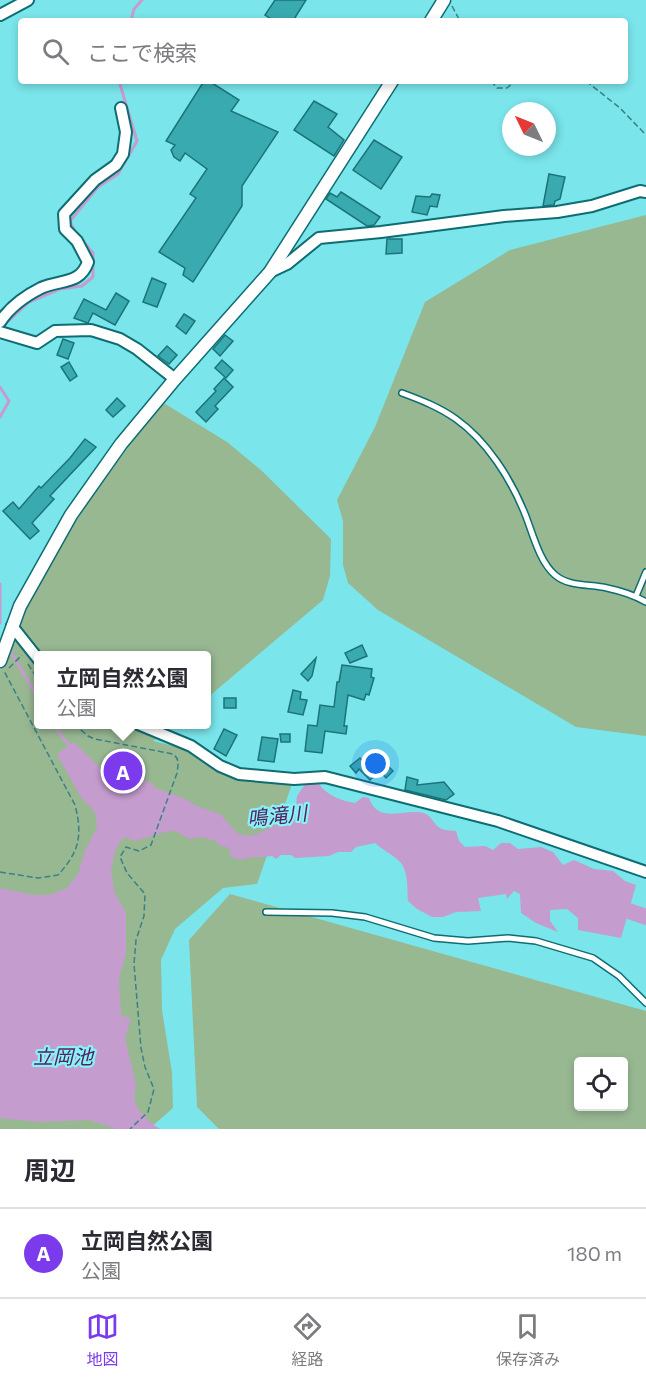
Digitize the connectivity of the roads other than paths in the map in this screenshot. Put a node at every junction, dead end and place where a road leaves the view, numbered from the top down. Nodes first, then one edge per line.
1 (28, 0) edge
2 (444, 0) edge
3 (0, 15) edge
4 (433, 18) edge
5 (390, 84) edge
6 (121, 108) dead end
7 (646, 192) edge
8 (270, 272) junction
9 (0, 322) edge
10 (3, 334) edge
11 (175, 379) junction
12 (402, 393) dead end
13 (646, 572) edge
14 (636, 596) junction
15 (646, 602) edge
16 (11, 631) junction
17 (34, 655) edge
18 (1, 666) edge
19 (150, 729) edge
20 (646, 872) edge
21 (266, 912) dead end
22 (646, 1003) edge

1 - 3 street
2 - 4 street
5 - 8 street
6 - 9 street
7 - 8 street
8 - 11 street
10 - 11 street
11 - 16 street
12 - 14 lane
13 - 14 lane
14 - 15 lane
16 - 17 street
16 - 18 street
19 - 20 street
21 - 22 lane

